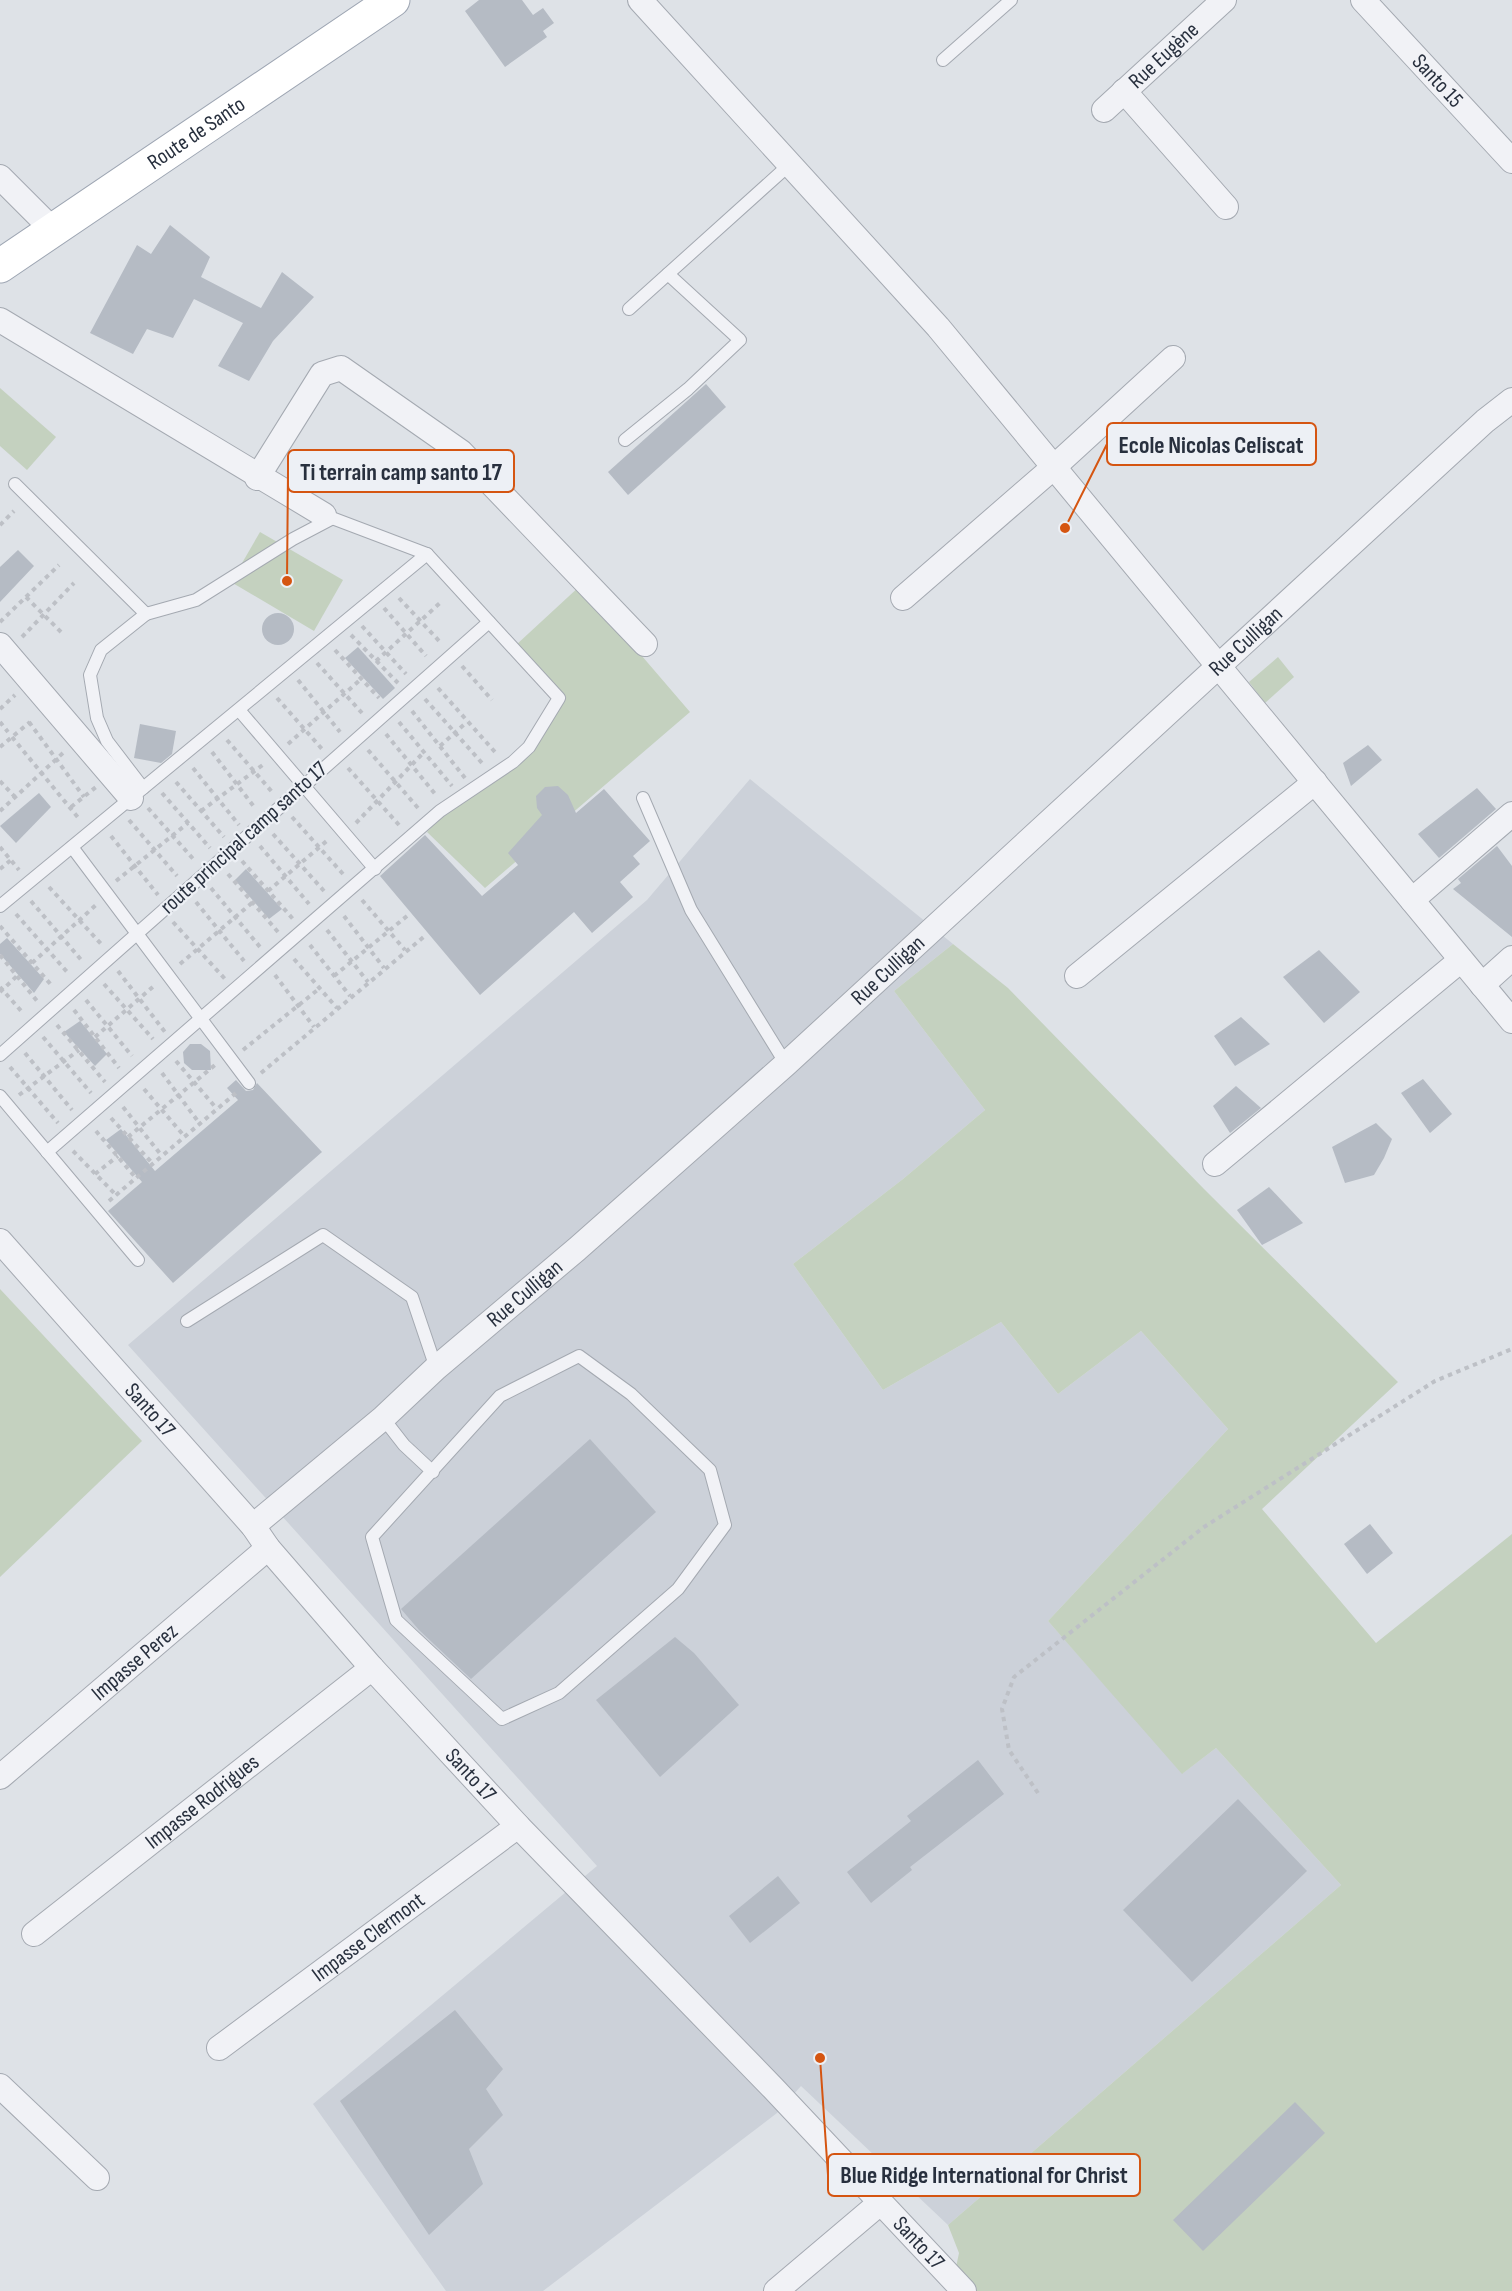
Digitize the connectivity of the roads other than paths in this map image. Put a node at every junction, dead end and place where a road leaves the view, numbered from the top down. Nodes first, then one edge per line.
1 (393, 0) edge
2 (640, 0) edge
3 (1011, 0) edge
4 (1224, 0) edge
5 (1363, 0) edge
6 (943, 60) dead end
7 (1124, 92) junction
8 (1104, 110) dead end
9 (1512, 161) edge
10 (789, 165) junction
11 (0, 177) edge
12 (1226, 207) dead end
13 (53, 230) junction
14 (0, 266) edge
15 (668, 274) junction
16 (629, 309) dead end
17 (0, 320) edge
18 (1173, 358) dead end
19 (1512, 400) edge
20 (625, 440) dead end
21 (1054, 467) junction
22 (257, 478) junction
23 (15, 484) dead end
24 (328, 517) junction
25 (427, 554) junction
26 (903, 598) dead end
27 (146, 614) junction
28 (489, 622) junction
29 (10, 642) edge
30 (645, 644) dead end
31 (1219, 665) junction
32 (239, 711) junction
33 (1315, 782) junction
34 (303, 786) junction
35 (136, 794) junction
36 (643, 798) dead end
37 (1512, 814) edge
38 (72, 847) junction
39 (375, 869) junction
40 (1412, 900) junction
41 (3, 904) edge
42 (137, 933) junction
43 (1512, 958) edge
44 (1461, 960) junction
45 (1077, 976) dead end
46 (1482, 985) junction
47 (201, 1019) junction
48 (1512, 1021) edge
49 (3, 1059) edge
50 (786, 1064) junction
51 (249, 1083) dead end
52 (3, 1100) edge
53 (47, 1152) junction
54 (1215, 1164) dead end
55 (0, 1241) edge
56 (138, 1260) dead end
57 (188, 1321) dead end
58 (436, 1368) junction
59 (383, 1418) junction
60 (433, 1472) junction
61 (253, 1526) junction
62 (268, 1548) junction
63 (372, 1668) junction
64 (0, 1777) edge
65 (518, 1826) junction
66 (34, 1934) dead end
67 (219, 2048) dead end
68 (0, 2086) edge
69 (97, 2178) dead end
70 (880, 2203) junction
71 (776, 2291) edge
72 (964, 2291) edge

1 - 13 main road, Route de Santo
2 - 10 street
3 - 6 lane
4 - 7 street, Rue Eugène
5 - 9 street, Santo 15
7 - 8 street, Rue Eugène
7 - 12 street
10 - 15 lane
10 - 21 street
11 - 13 street
13 - 14 main road, Route de Santo
15 - 16 lane
15 - 20 lane
17 - 22 street
18 - 21 street
19 - 31 street, Rue Culligan
21 - 26 street
21 - 31 street
22 - 24 street
22 - 30 street
23 - 27 lane
24 - 25 lane
24 - 27 lane
25 - 28 lane
25 - 32 lane
27 - 35 lane
28 - 34 lane, route principal camp santo 17
28 - 39 lane
29 - 35 street
31 - 33 street
31 - 50 street, Rue Culligan
32 - 34 lane
32 - 35 lane
33 - 40 street
33 - 45 street
34 - 39 lane
34 - 42 lane, route principal camp santo 17
35 - 38 lane
36 - 50 lane
37 - 40 street
38 - 41 lane
38 - 42 lane
39 - 47 lane
40 - 44 street
42 - 47 lane
42 - 49 lane, route principal camp santo 17
43 - 46 street
44 - 46 street
44 - 54 street
46 - 48 street
47 - 51 lane
47 - 53 lane
50 - 58 street, Rue Culligan
52 - 53 lane
53 - 56 lane
55 - 61 street, Santo 17
57 - 58 lane
58 - 59 street, Rue Culligan
59 - 60 lane
59 - 61 street, Rue Culligan
60 - 60 lane
61 - 62 street, Santo 17
62 - 63 street, Santo 17
62 - 64 street, Impasse Perez
63 - 65 street, Santo 17
63 - 66 street, Impasse Rodrigues
65 - 67 street, Impasse Clermont
65 - 70 street, Santo 17
68 - 69 street
70 - 71 street
70 - 72 street, Santo 17

